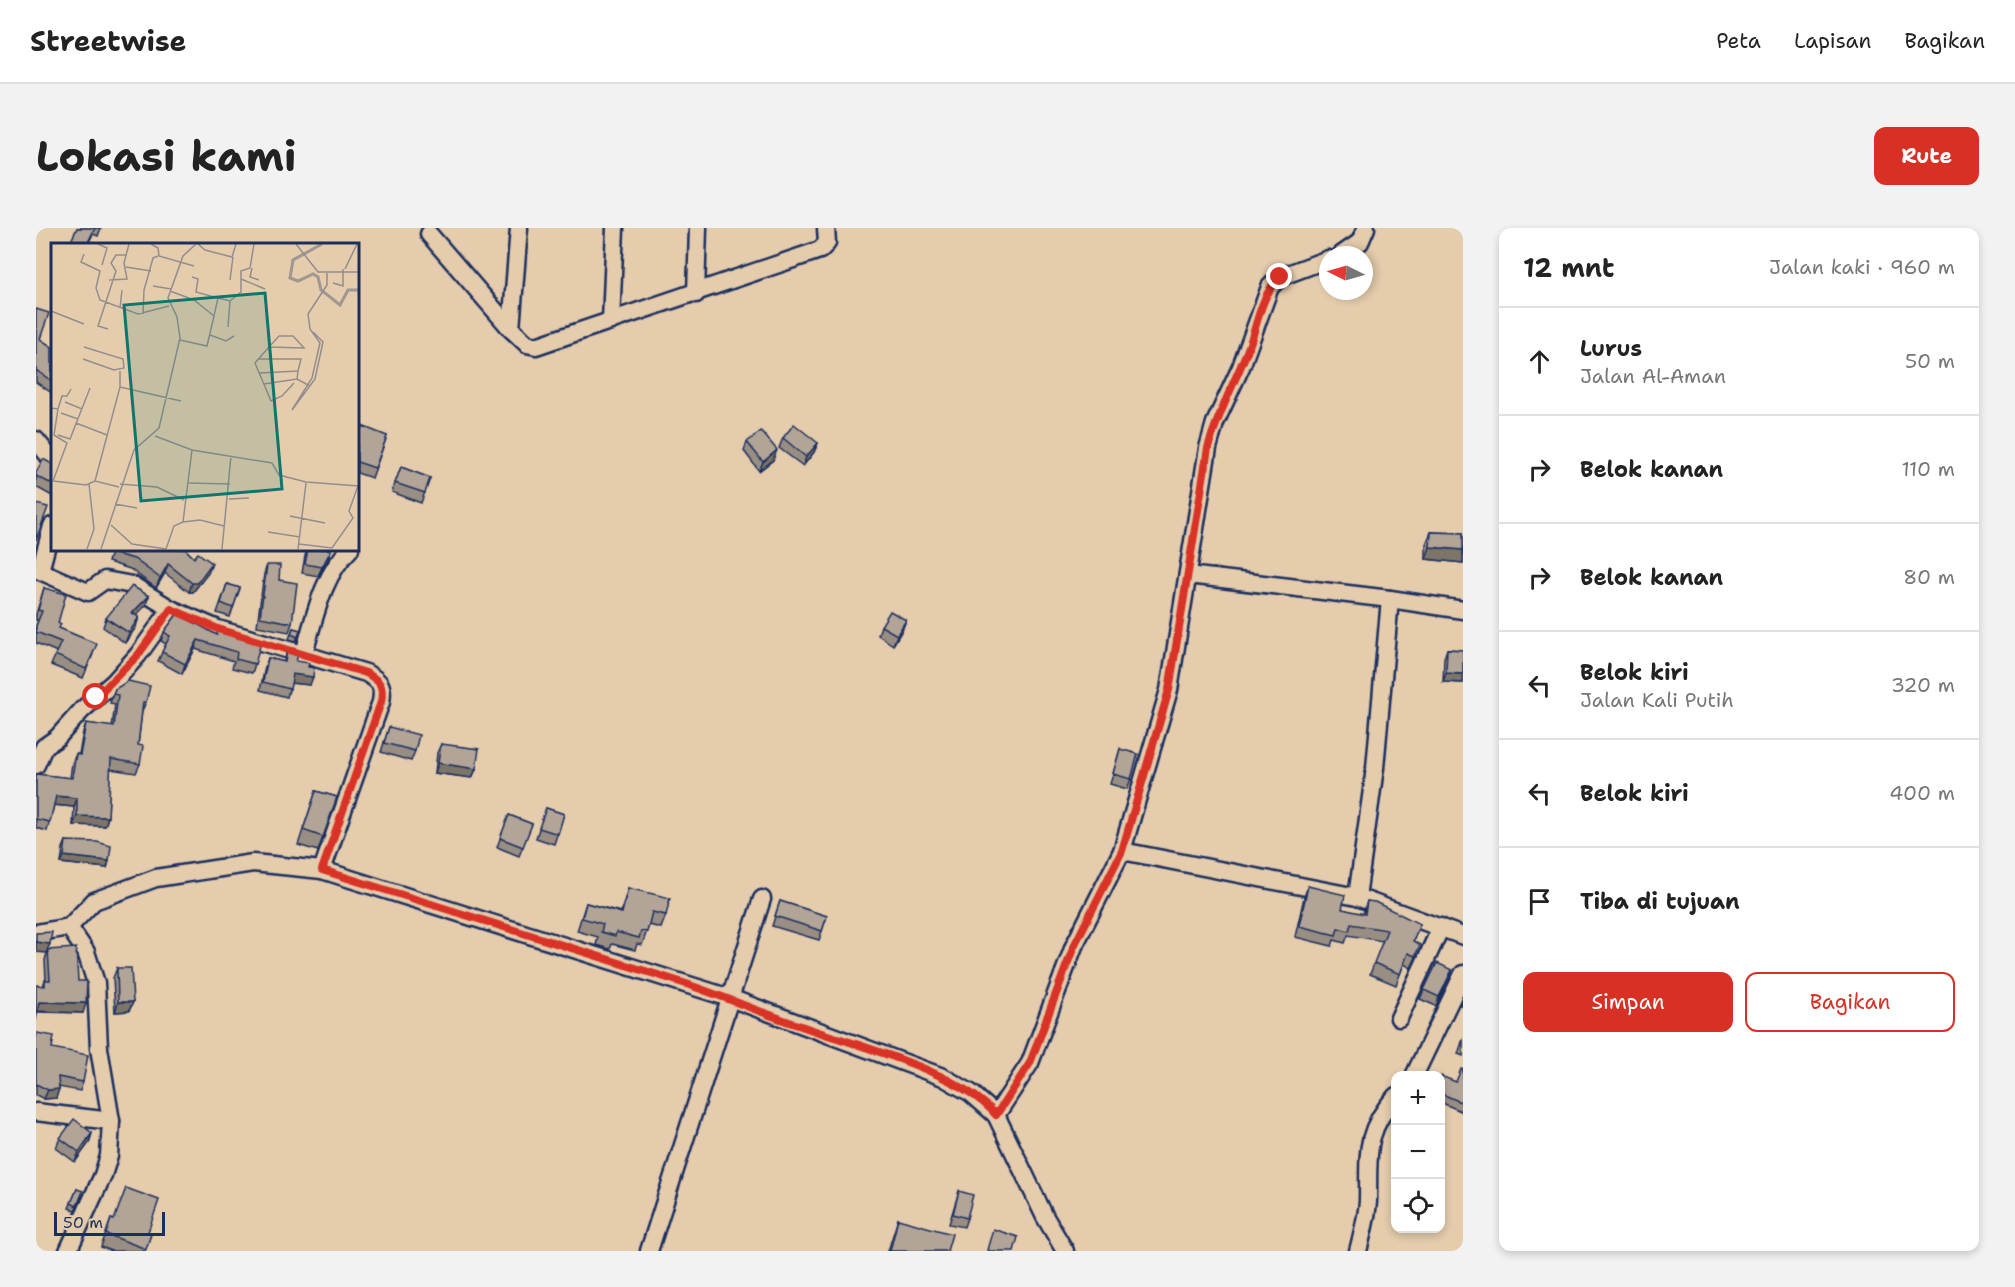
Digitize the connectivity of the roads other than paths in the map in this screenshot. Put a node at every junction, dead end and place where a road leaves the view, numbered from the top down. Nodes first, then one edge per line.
1 (519, 228) edge
2 (615, 228) edge
3 (698, 228) edge
4 (826, 228) edge
5 (1366, 228) edge
6 (427, 230) edge
7 (1354, 246) edge
8 (1319, 262) edge
9 (696, 294) junction
10 (611, 321) junction
11 (511, 329) junction
12 (36, 440) edge
13 (51, 454) edge
14 (51, 530) edge
15 (349, 550) edge
16 (1188, 574) junction
17 (38, 576) edge
18 (1390, 599) junction
19 (171, 609) junction
20 (1463, 610) edge
21 (304, 653) junction
22 (36, 765) edge
23 (1122, 851) junction
24 (322, 870) junction
25 (1358, 897) junction
26 (762, 899) dead end
27 (69, 927) junction
28 (1441, 927) junction
29 (36, 933) edge
30 (1463, 936) edge
31 (1463, 974) edge
32 (730, 998) junction
33 (1399, 1018) dead end
34 (1416, 1071) edge
35 (1391, 1101) edge
36 (36, 1112) edge
37 (996, 1115) junction
38 (111, 1121) junction
39 (68, 1251) edge
40 (649, 1251) edge
41 (1065, 1251) edge
42 (1358, 1251) edge

1 - 11 street
2 - 10 street
3 - 9 street
4 - 9 street
5 - 7 street
6 - 11 street
8 - 16 street
9 - 10 street
10 - 11 street
12 - 13 street
14 - 17 street
15 - 21 street
16 - 18 street
16 - 23 street
17 - 19 street
18 - 20 street
18 - 25 street
19 - 21 street
19 - 22 street
21 - 24 street
23 - 25 street
23 - 37 street
24 - 27 street
24 - 32 street
25 - 28 street
26 - 32 street
27 - 29 street
27 - 38 street
28 - 30 street
28 - 33 street
31 - 34 street
32 - 37 street
32 - 40 street
35 - 42 street
36 - 38 street
37 - 41 street
38 - 39 street

